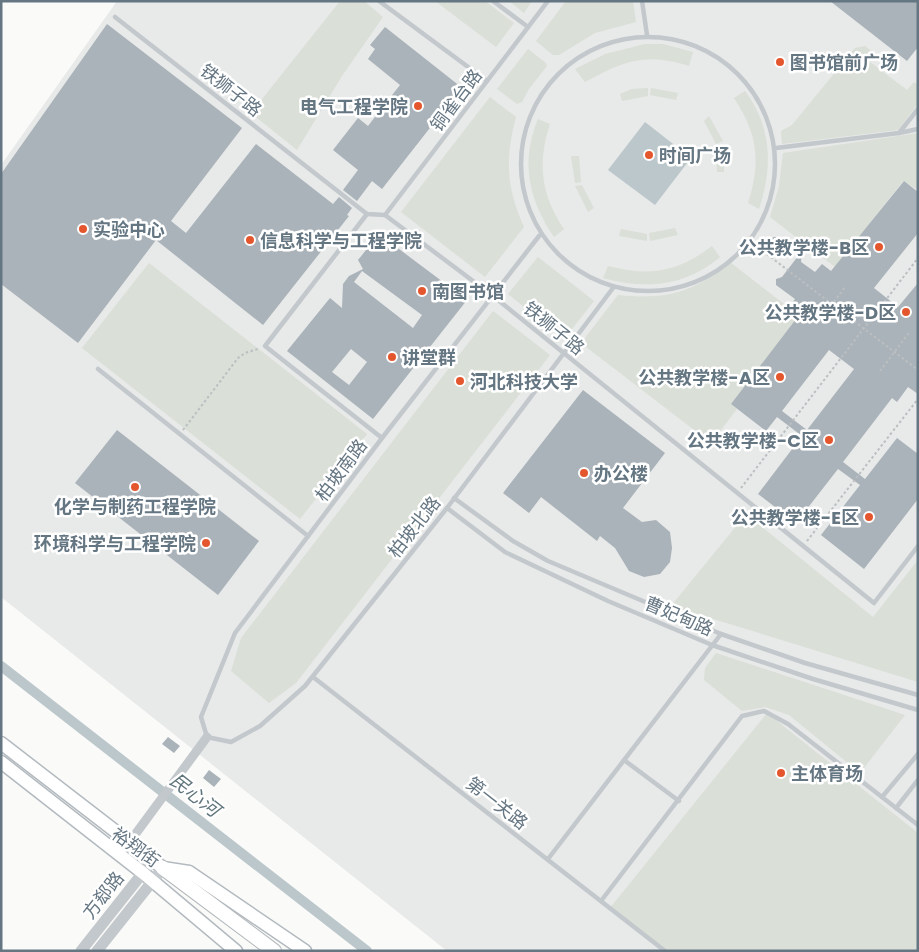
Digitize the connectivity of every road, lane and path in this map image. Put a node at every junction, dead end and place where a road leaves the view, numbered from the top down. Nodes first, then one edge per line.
1 (379, 1) edge
2 (494, 1) edge
3 (548, 1) edge
4 (642, 1) edge
5 (115, 17) dead end
6 (528, 27) junction
7 (647, 35) junction
8 (487, 81) junction
9 (918, 109) edge
10 (918, 129) edge
11 (899, 133) junction
12 (776, 148) junction
13 (367, 214) junction
14 (385, 215) junction
15 (539, 236) junction
16 (747, 239) junction
17 (918, 258) edge
18 (846, 286) dead end
19 (613, 288) junction
20 (493, 296) junction
21 (832, 304) junction
22 (819, 322) dead end
23 (864, 328) junction
24 (909, 333) dead end
25 (265, 346) junction
26 (894, 352) junction
27 (564, 354) junction
28 (98, 369) dead end
29 (918, 370) edge
30 (880, 371) dead end
31 (918, 398) edge
32 (180, 434) junction
33 (382, 438) junction
34 (738, 493) junction
35 (454, 498) junction
36 (447, 508) junction
37 (308, 536) junction
38 (803, 546) junction
39 (918, 546) edge
40 (721, 634) junction
41 (712, 645) junction
42 (313, 677) junction
43 (918, 695) edge
44 (918, 710) edge
45 (207, 737) junction
46 (1, 743) edge
47 (918, 754) edge
48 (624, 760) junction
49 (1, 762) edge
50 (918, 780) edge
51 (882, 797) junction
52 (678, 801) junction
53 (896, 808) junction
54 (918, 825) edge
55 (130, 843) junction
56 (120, 855) junction
57 (548, 859) junction
58 (158, 864) junction
59 (143, 873) junction
60 (152, 882) junction
61 (601, 901) junction
62 (81, 951) edge
63 (96, 951) edge
64 (236, 951) edge
65 (274, 951) edge
66 (305, 951) edge
67 (665, 951) edge

1 - 8 lane
2 - 6 lane
3 - 6 lane, 铜雀台路
4 - 7 lane
5 - 13 lane, 铁狮子路
6 - 8 lane, 铜雀台路
7 - 12 lane
7 - 15 lane
8 - 14 lane, 铜雀台路
9 - 11 lane
10 - 11 lane
11 - 12 lane
12 - 16 lane
13 - 14 lane
13 - 25 lane
14 - 20 lane, 铁狮子路
15 - 19 lane
15 - 20 lane, 柏坡南路
16 - 19 lane
16 - 21 path
17 - 23 path
18 - 21 path
19 - 27 lane, 柏坡北路
20 - 27 lane, 铁狮子路
20 - 33 lane, 柏坡南路
21 - 22 path
21 - 23 path
23 - 26 path
23 - 34 path
24 - 26 path
25 - 32 path
25 - 33 lane
26 - 29 path
26 - 30 path
27 - 34 lane, 铁狮子路
27 - 35 lane, 柏坡北路
28 - 32 lane
31 - 38 path
32 - 37 lane
33 - 37 lane, 柏坡南路
34 - 38 lane, 铁狮子路
35 - 36 lane, 柏坡北路
35 - 40 lane, 曹妃甸路
36 - 41 lane, 曹妃甸路
36 - 42 lane, 柏坡北路
37 - 45 lane, 柏坡南路
38 - 39 lane, 铁狮子路
40 - 41 lane
40 - 43 lane, 曹妃甸路
41 - 44 lane, 曹妃甸路
41 - 48 lane
42 - 45 lane, 柏坡北路
42 - 57 lane, 第一关路
45 - 55 street
46 - 55 main road, 裕翔街
47 - 51 lane
48 - 52 lane
48 - 57 lane
49 - 56 main road, 裕翔街
50 - 53 lane
51 - 52 lane
51 - 53 lane
52 - 61 lane
53 - 54 lane
55 - 56 street
55 - 58 main road, 裕翔街
56 - 59 main road, 裕翔街
57 - 61 lane, 第一关路
58 - 59 street, 方郄路
58 - 60 street, 方郄路
58 - 65 highway
58 - 66 main road, 裕翔街
59 - 60 main road, 裕翔街
59 - 62 street, 方郄路
60 - 63 street, 方郄路
60 - 64 main road, 裕翔街
61 - 67 lane, 第一关路

